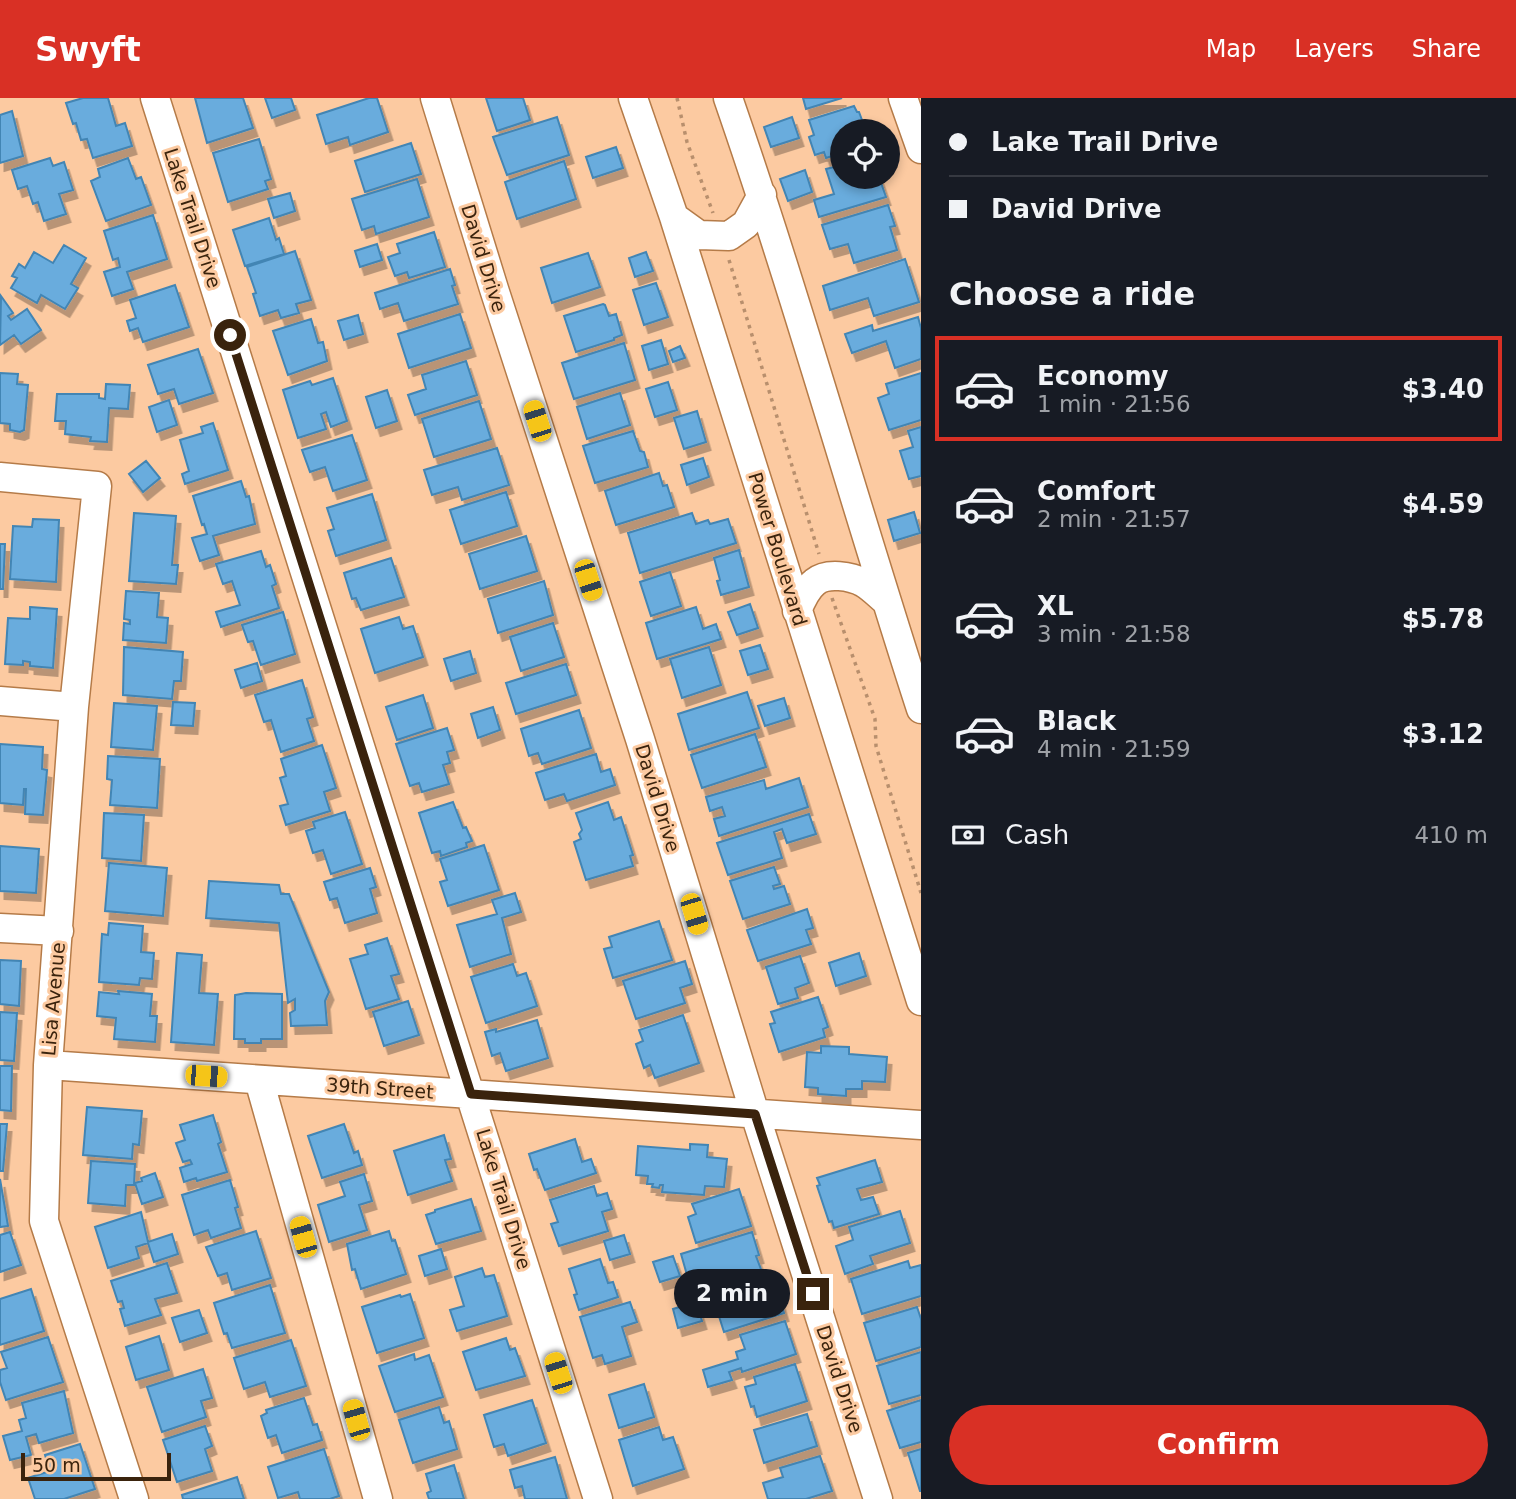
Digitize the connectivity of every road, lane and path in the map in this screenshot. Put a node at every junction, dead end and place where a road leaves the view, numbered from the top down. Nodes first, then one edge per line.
1 (155, 98) edge
2 (435, 98) edge
3 (633, 98) edge
4 (677, 98) edge
5 (728, 98) edge
6 (903, 98) edge
7 (921, 149) edge
8 (762, 195) junction
9 (674, 217) junction
10 (722, 238) junction
11 (0, 477) edge
12 (826, 576) junction
13 (886, 601) junction
14 (797, 611) junction
15 (0, 701) edge
16 (74, 708) junction
17 (921, 709) edge
18 (921, 893) edge
19 (0, 928) edge
20 (59, 931) junction
21 (921, 1001) edge
22 (48, 1065) junction
23 (258, 1080) junction
24 (471, 1094) junction
25 (755, 1114) junction
26 (921, 1125) edge
27 (134, 1499) edge
28 (378, 1499) edge
29 (598, 1499) edge
30 (878, 1499) edge

1 - 24 street, Lake Trail Drive
2 - 25 street, David Drive
3 - 9 street, Power Boulevard
4 - 10 path
5 - 8 street
6 - 7 street
8 - 10 street
8 - 13 street
9 - 10 street
9 - 14 street, Power Boulevard
10 - 12 path
11 - 16 street, Lisa Avenue
12 - 13 street
12 - 14 street
12 - 18 path
13 - 17 street
14 - 21 street, Power Boulevard
15 - 16 street
16 - 20 street, Lisa Avenue
19 - 20 street
20 - 22 street, Lisa Avenue
22 - 23 street, 39th Street
22 - 27 street, Lisa Avenue
23 - 24 street, 39th Street
23 - 28 street
24 - 25 street, 39th Street
24 - 29 street, Lake Trail Drive
25 - 26 street, 39th Street
25 - 30 street, David Drive

